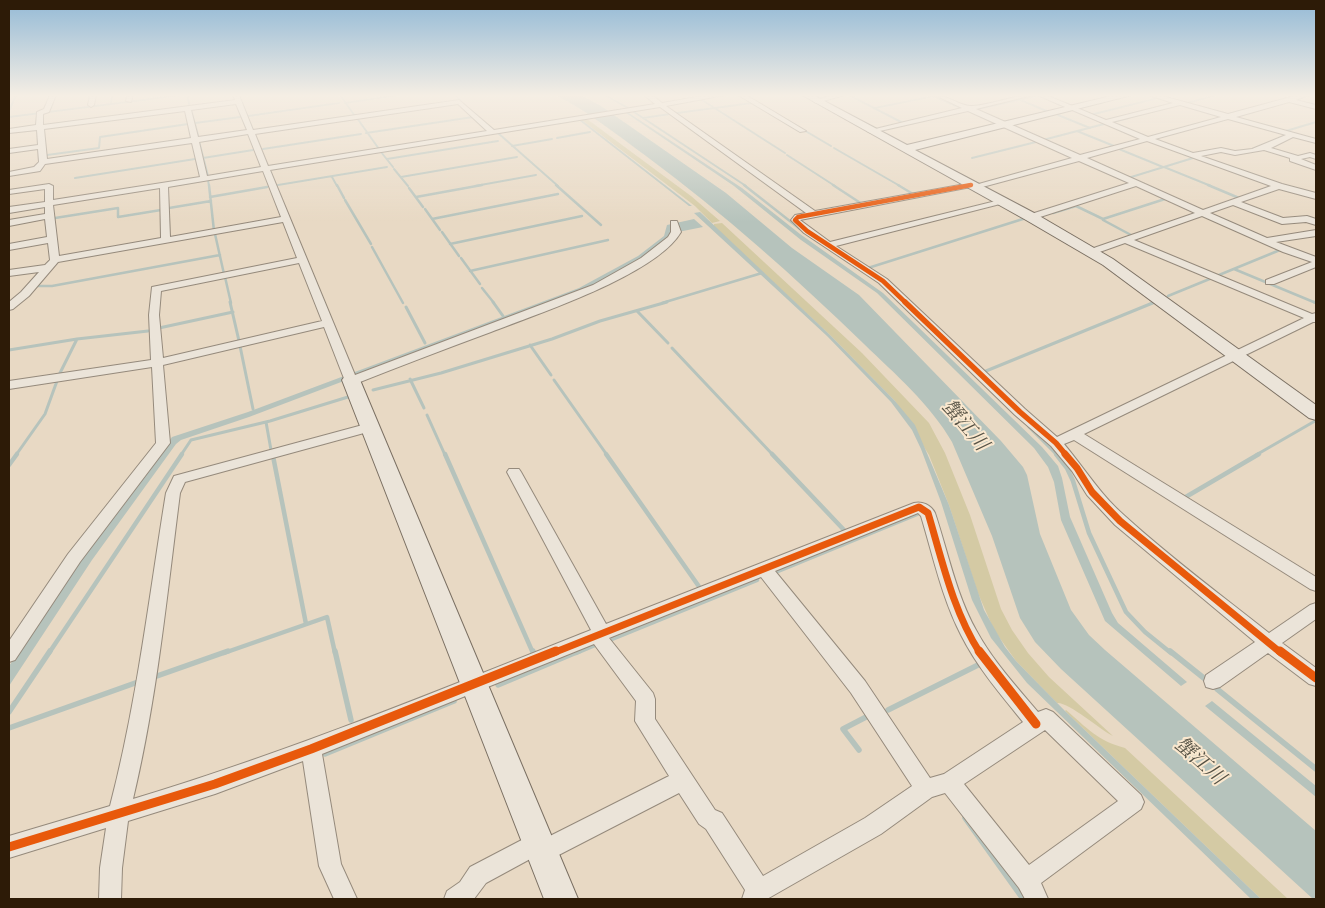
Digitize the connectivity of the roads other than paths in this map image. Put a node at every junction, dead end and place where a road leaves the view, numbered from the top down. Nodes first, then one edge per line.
1 (42, 137) edge
2 (212, 137) edge
3 (252, 137) edge
4 (464, 137) edge
5 (706, 137) edge
6 (883, 137) edge
7 (952, 137) edge
8 (1032, 137) edge
9 (1143, 137) edge
10 (1153, 137) edge
11 (1286, 137) edge
12 (1147, 139) junction
13 (194, 140) junction
14 (43, 146) junction
15 (1264, 148) junction
16 (904, 149) junction
17 (9, 151) edge
18 (1192, 155) junction
19 (1316, 156) edge
20 (1079, 158) junction
21 (1298, 158) junction
22 (43, 162) junction
23 (1316, 168) edge
24 (265, 169) junction
25 (9, 174) edge
26 (204, 179) junction
27 (1138, 183) junction
28 (164, 186) junction
29 (973, 186) junction
30 (1279, 186) junction
31 (9, 192) edge
32 (1315, 195) edge
33 (1001, 201) junction
34 (1233, 202) junction
35 (48, 204) junction
36 (9, 210) edge
37 (1203, 213) junction
38 (813, 214) junction
39 (48, 216) junction
40 (1031, 217) junction
41 (286, 219) junction
42 (1316, 222) edge
43 (9, 224) edge
44 (675, 226) dead end
45 (1316, 233) edge
46 (52, 239) junction
47 (166, 240) junction
48 (1126, 240) junction
49 (1266, 241) junction
50 (828, 245) junction
51 (9, 247) edge
52 (1316, 251) edge
53 (1091, 252) junction
54 (1303, 256) junction
55 (56, 260) junction
56 (301, 260) junction
57 (1316, 260) edge
58 (1316, 264) edge
59 (47, 268) junction
60 (9, 273) edge
61 (1270, 282) dead end
62 (25, 294) junction
63 (9, 297) edge
64 (9, 307) edge
65 (1315, 317) edge
66 (327, 323) junction
67 (1236, 354) junction
68 (157, 363) junction
69 (350, 378) junction
70 (9, 385) edge
71 (1316, 414) edge
72 (370, 427) junction
73 (1074, 434) junction
74 (1056, 442) junction
75 (514, 472) dead end
76 (764, 569) junction
77 (1314, 580) edge
78 (1316, 610) edge
79 (599, 634) junction
80 (1268, 643) junction
81 (9, 655) edge
82 (1316, 678) edge
83 (1213, 681) dead end
84 (474, 684) junction
85 (1036, 724) junction
86 (311, 749) junction
87 (683, 780) junction
88 (949, 782) junction
89 (926, 789) junction
90 (119, 812) junction
91 (9, 847) edge
92 (539, 848) junction
93 (1027, 880) junction
94 (756, 895) edge
95 (110, 899) edge
96 (346, 899) edge
97 (455, 899) edge
98 (561, 899) edge
99 (1037, 899) edge

1 - 14 street
2 - 13 street
3 - 24 street
4 - 24 street
5 - 38 street
6 - 16 street
7 - 16 street
8 - 20 street
9 - 12 street
10 - 12 street
11 - 15 street
12 - 18 street
12 - 20 street
13 - 22 street
13 - 26 street
14 - 17 street
14 - 22 street
15 - 18 street
15 - 21 street
16 - 29 street
18 - 30 street
19 - 21 street
20 - 27 street
20 - 29 street
21 - 23 street
22 - 25 street
24 - 26 street
24 - 41 street
26 - 28 street
27 - 37 street
27 - 40 street
28 - 35 street
28 - 47 street
29 - 33 street
29 - 38 street
30 - 32 street
30 - 34 street
31 - 35 street
33 - 40 street
33 - 50 street
34 - 37 street
34 - 42 street
35 - 36 street
35 - 39 street
37 - 48 street
37 - 49 street
38 - 50 street
39 - 43 street
39 - 46 street
40 - 53 street
41 - 47 street
41 - 56 street
44 - 69 street
45 - 49 street
46 - 51 street
46 - 55 street
47 - 55 street
48 - 53 street
48 - 65 street
49 - 54 street
50 - 74 street
52 - 54 street
53 - 67 street
54 - 57 street
55 - 59 street
56 - 66 street
56 - 68 street
58 - 61 street
59 - 60 street
59 - 62 street
62 - 63 street
62 - 64 street
65 - 67 street
66 - 68 street
66 - 69 street
67 - 71 street
67 - 73 street
68 - 70 street
68 - 81 street
69 - 72 street
72 - 84 street
72 - 90 street
73 - 74 street
73 - 77 street
74 - 80 street
75 - 79 street
76 - 79 street
76 - 85 street
76 - 89 street
78 - 80 street
79 - 84 street
79 - 87 street
80 - 82 street
80 - 83 street
84 - 86 street
84 - 92 street
85 - 88 street
85 - 93 street
86 - 90 street
86 - 96 street
87 - 92 street
87 - 94 street
88 - 89 street
88 - 93 street
89 - 94 street
90 - 91 street
90 - 95 street
92 - 97 street
92 - 98 street
93 - 99 street

